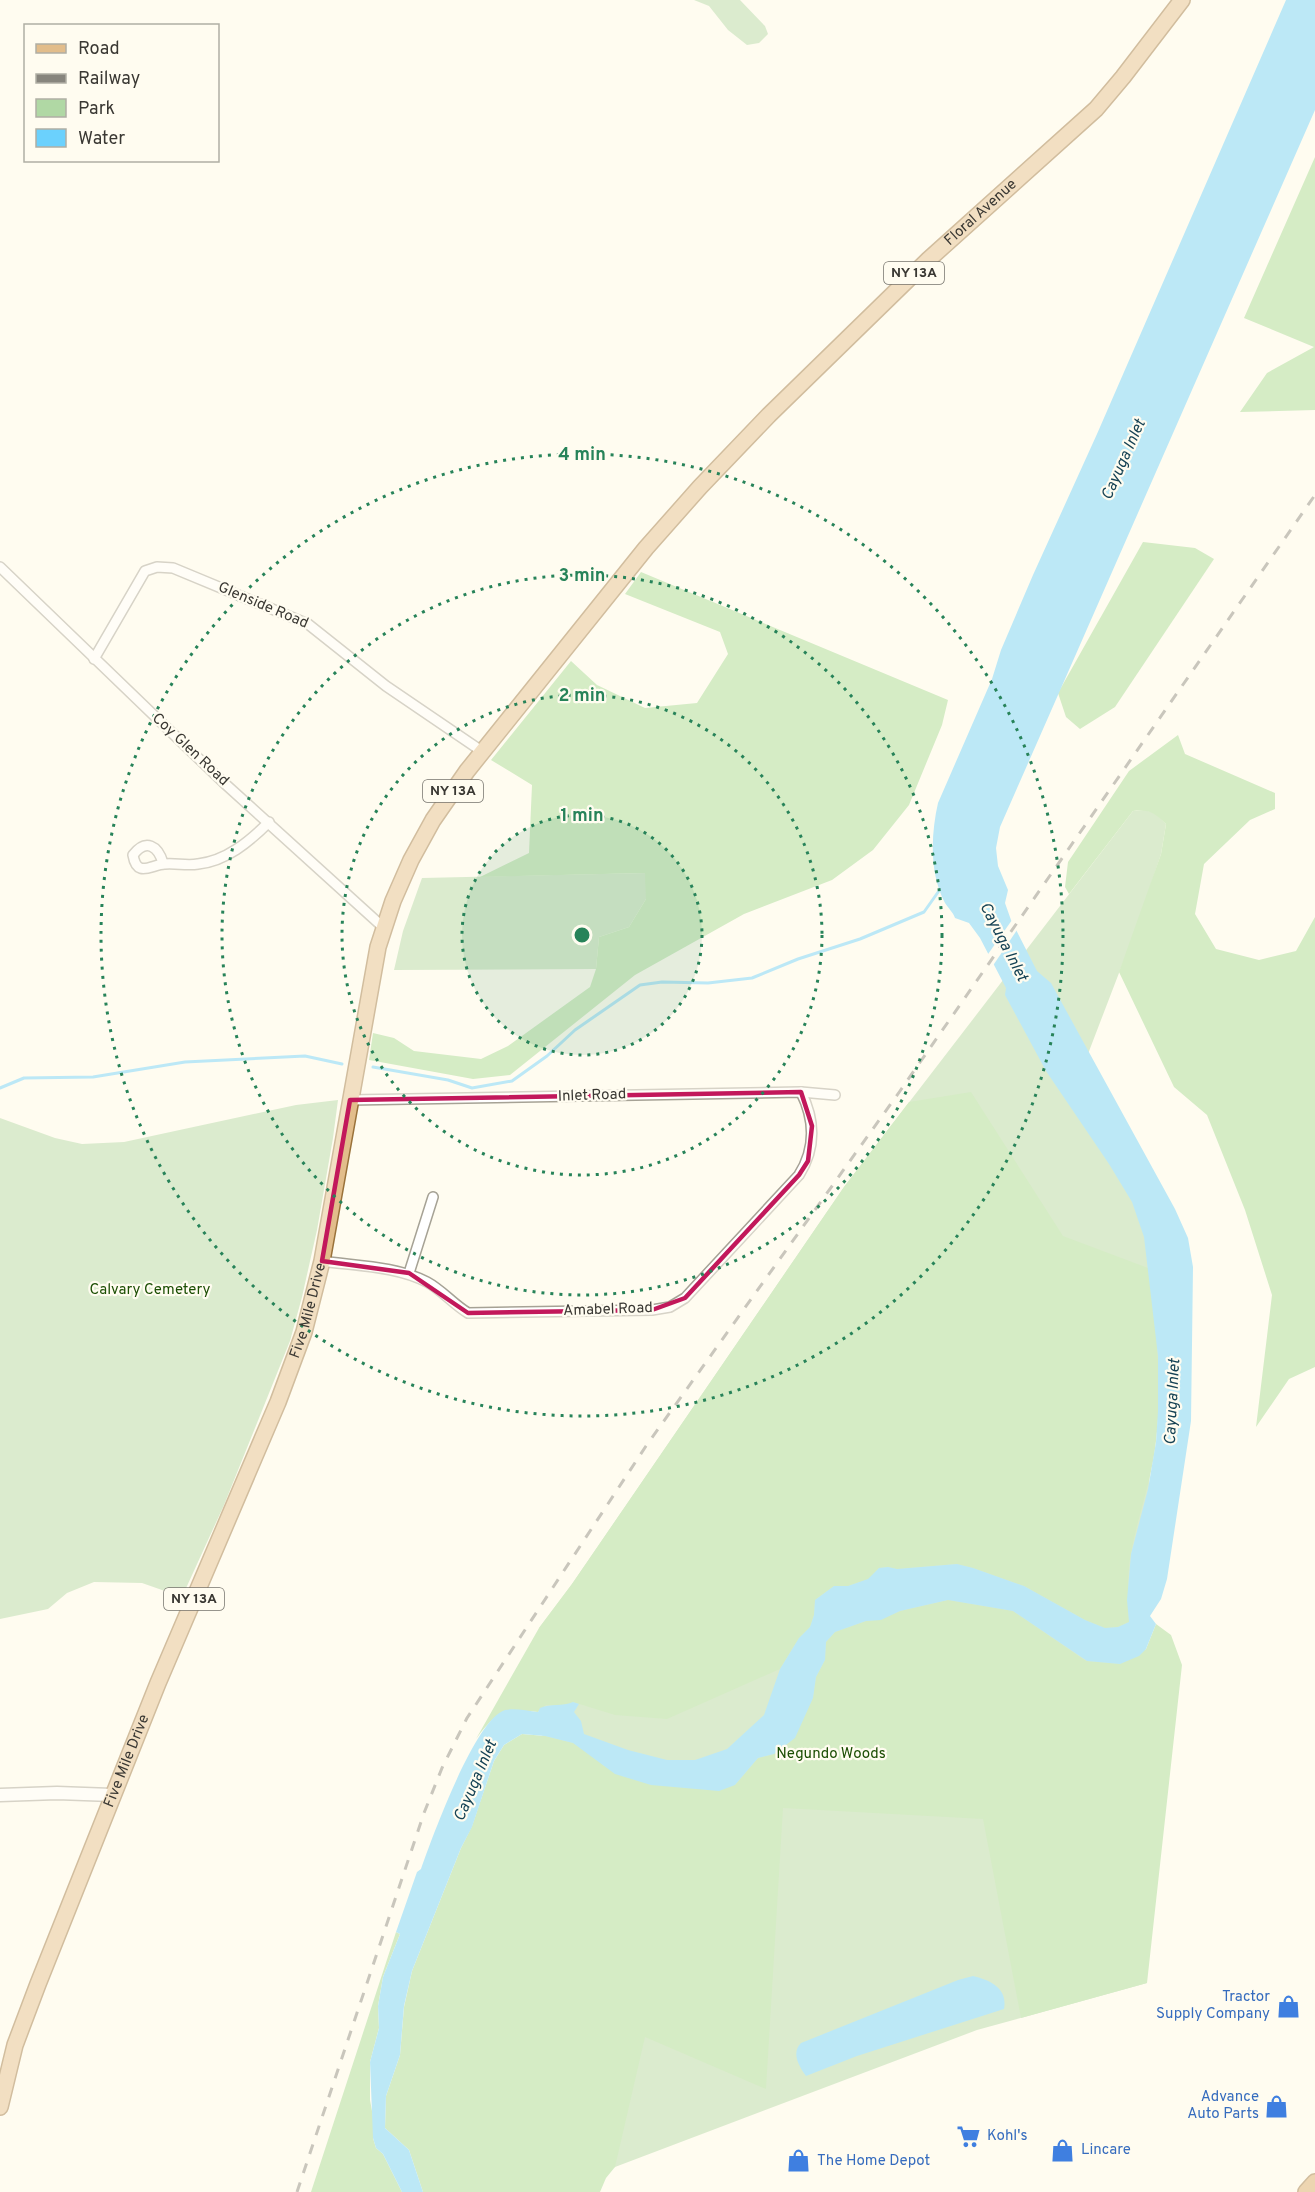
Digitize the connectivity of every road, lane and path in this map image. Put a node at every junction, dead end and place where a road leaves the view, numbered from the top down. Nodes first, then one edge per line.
1 (1182, 0) edge
2 (646, 548) joint
3 (0, 567) edge
4 (94, 659) junction
5 (483, 752) junction
6 (269, 822) junction
7 (163, 863) dead end
8 (384, 928) junction
9 (801, 1092) junction
10 (835, 1095) dead end
11 (350, 1100) junction
12 (433, 1197) dead end
13 (322, 1261) junction
14 (409, 1273) junction
15 (0, 1795) edge
16 (112, 1795) junction
17 (0, 2107) edge
18 (1315, 2182) edge
19 (1306, 2192) edge

1 - 2 main road, Floral Avenue / NY 13A
2 - 5 main road, Five Mile Drive / NY 13A
3 - 4 street, Coy Glen Road
4 - 5 street, Glenside Road
4 - 6 street, Coy Glen Road
5 - 8 main road, Five Mile Drive / NY 13A
6 - 7 street
6 - 8 street, Coy Glen Road
8 - 11 main road, Five Mile Drive / NY 13A
9 - 10 street, Inlet Road
9 - 11 street, Inlet Road
9 - 14 street, Amabel Road
11 - 13 main road, Five Mile Drive / NY 13A
12 - 14 street
13 - 14 street, Amabel Road
13 - 16 main road, Five Mile Drive / NY 13A
15 - 16 street
16 - 17 main road, Five Mile Drive / NY 13A
18 - 19 highway

